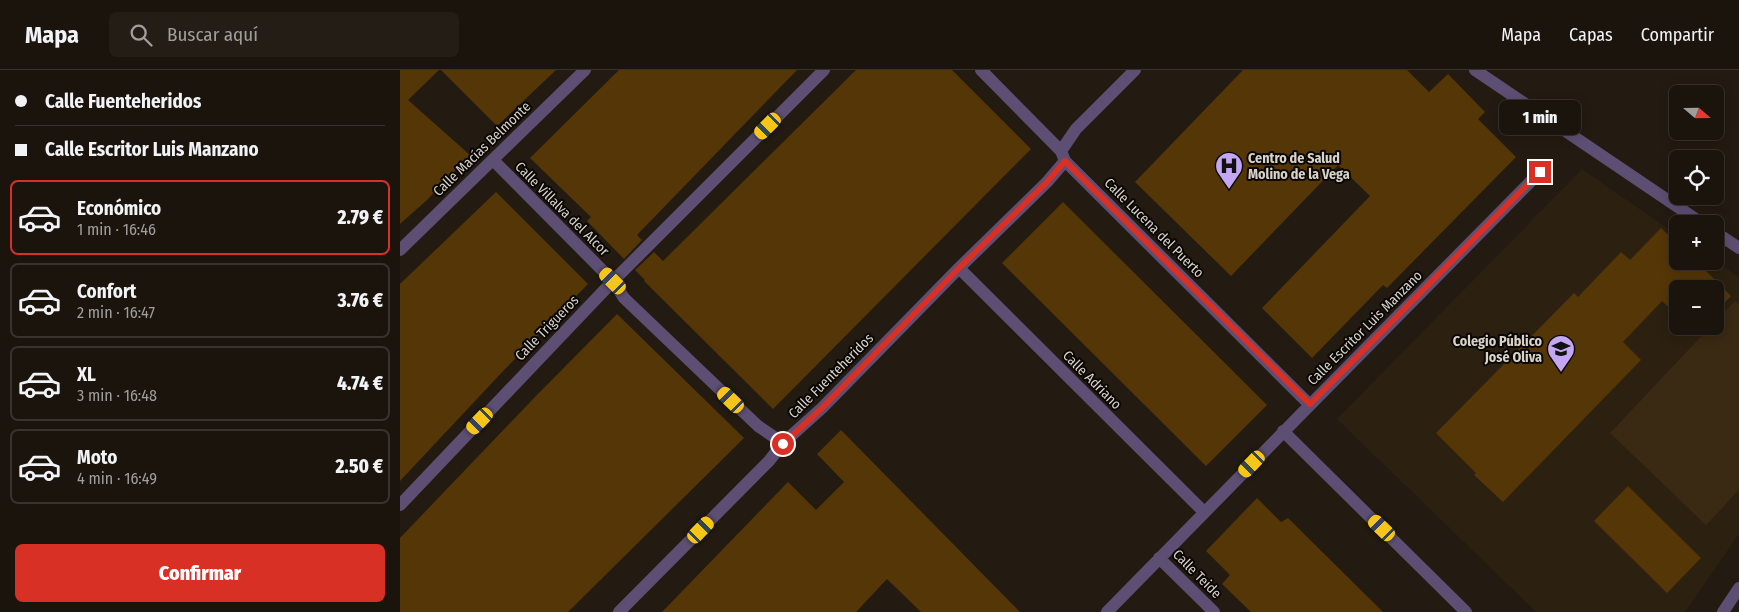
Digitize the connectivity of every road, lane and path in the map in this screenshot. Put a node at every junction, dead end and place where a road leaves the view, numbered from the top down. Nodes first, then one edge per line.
1 (585, 70) edge
2 (824, 70) edge
3 (981, 70) edge
4 (1134, 70) edge
5 (1475, 70) edge
6 (1063, 156) junction
7 (493, 160) junction
8 (1540, 172) dead end
9 (1690, 215) edge
10 (1724, 238) edge
11 (1739, 248) edge
12 (400, 250) edge
13 (959, 268) junction
14 (613, 281) junction
15 (1310, 404) junction
16 (1283, 431) junction
17 (783, 444) junction
18 (400, 505) edge
19 (1204, 512) junction
20 (1159, 558) junction
21 (1739, 588) edge
22 (619, 612) edge
23 (1107, 612) edge
24 (1214, 612) edge
25 (1466, 612) edge
26 (1723, 612) edge

1 - 7 street, Calle Macías Belmonte
2 - 14 street, Calle Trigueros
3 - 6 street, Calle Lucena del Puerto
4 - 6 street, Calle Fuenteheridos
5 - 9 street
6 - 13 street, Calle Fuenteheridos
6 - 15 street, Calle Lucena del Puerto
7 - 12 street, Calle Macías Belmonte
7 - 14 street, Calle Villalva del Alcor
8 - 15 street, Calle Escritor Luis Manzano
10 - 11 street
13 - 17 street, Calle Fuenteheridos
13 - 19 street, Calle Adriano
14 - 17 street, Calle Villalva del Alcor
14 - 18 street, Calle Trigueros
15 - 16 street, Calle Escritor Luis Manzano
16 - 19 street, Calle Escritor Luis Manzano
16 - 25 street
17 - 22 street, Calle Fuenteheridos
19 - 20 street, Calle Escritor Luis Manzano
20 - 23 street, Calle Escritor Luis Manzano
20 - 24 street, Calle Teide
21 - 26 street

